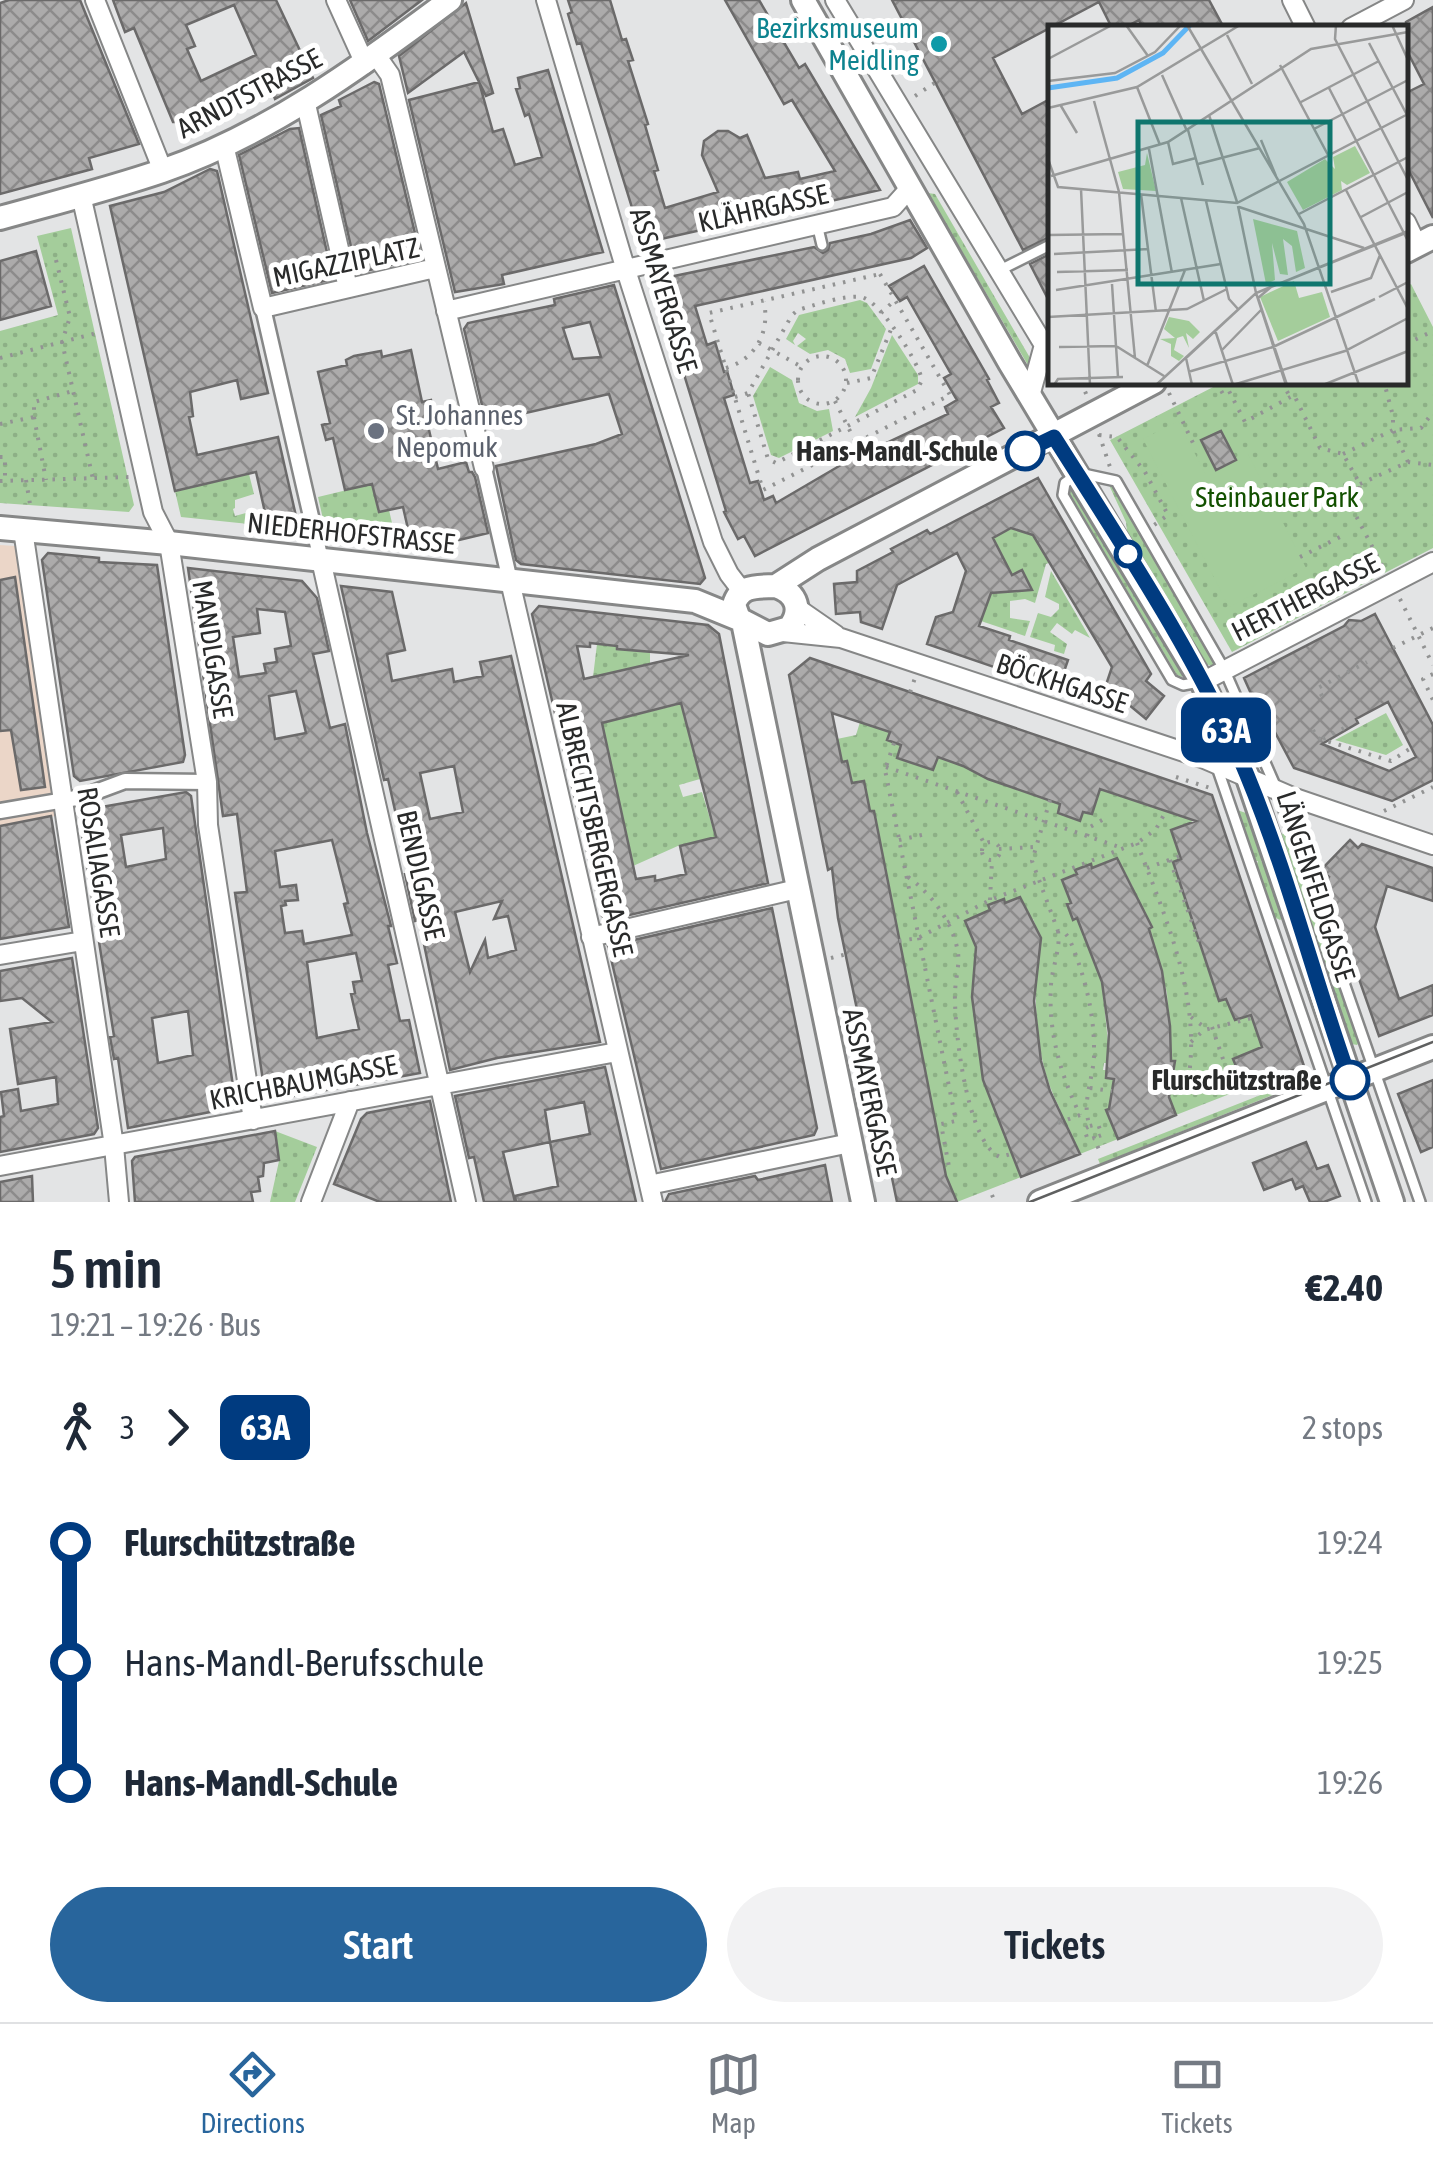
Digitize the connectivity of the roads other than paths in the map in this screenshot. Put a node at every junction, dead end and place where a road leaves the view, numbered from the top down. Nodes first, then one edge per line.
1 (95, 0) edge
2 (336, 0) edge
3 (450, 0) edge
4 (546, 0) edge
5 (804, 0) edge
6 (836, 0) edge
7 (1292, 0) edge
8 (1404, 0) edge
9 (1304, 25) edge
10 (1358, 25) edge
11 (370, 60) junction
12 (305, 100) junction
13 (224, 145) junction
14 (163, 171) junction
15 (938, 171) junction
16 (910, 188) junction
17 (80, 195) junction
18 (0, 218) edge
19 (817, 224) junction
20 (822, 245) dead end
21 (1048, 246) edge
22 (625, 267) junction
23 (436, 268) junction
24 (1000, 270) junction
25 (348, 288) junction
26 (262, 308) junction
27 (446, 310) junction
28 (1149, 385) edge
29 (1030, 396) junction
30 (1054, 437) junction
31 (484, 468) joint
32 (1079, 473) junction
33 (19, 529) edge
34 (169, 543) junction
35 (321, 560) junction
36 (1433, 562) edge
37 (510, 581) junction
38 (789, 598) junction
39 (740, 608) junction
40 (779, 633) junction
41 (841, 638) junction
42 (1224, 669) junction
43 (1202, 682) junction
44 (757, 702) junction
45 (1216, 764) junction
46 (1248, 778) junction
47 (206, 782) junction
48 (1278, 790) junction
49 (62, 800) junction
50 (0, 811) edge
51 (1433, 845) edge
52 (797, 889) junction
53 (591, 937) junction
54 (83, 941) junction
55 (0, 955) edge
56 (1433, 1046) edge
57 (617, 1052) junction
58 (1375, 1070) junction
59 (1350, 1080) junction
60 (440, 1084) junction
61 (1327, 1089) junction
62 (350, 1101) junction
63 (253, 1120) junction
64 (850, 1143) junction
65 (114, 1146) junction
66 (0, 1166) edge
67 (651, 1193) edge
68 (119, 1202) edge
69 (311, 1202) edge
70 (466, 1202) edge
71 (862, 1202) edge
72 (1040, 1202) edge
73 (1366, 1202) edge
74 (1392, 1202) edge
75 (1420, 1202) edge

1 - 14 street
2 - 11 street
3 - 11 street, ARNDTSTRASSE
4 - 22 street, ASSMAYERGASSE
5 - 16 street, LÄNGENFELDGASSE
6 - 15 street
7 - 9 street
8 - 10 street
11 - 12 street, ARNDTSTRASSE
11 - 23 street
12 - 13 street, ARNDTSTRASSE
12 - 25 street
13 - 14 street, ARNDTSTRASSE
13 - 26 street
14 - 17 street, ARNDTSTRASSE
15 - 16 lane
15 - 24 street
16 - 19 street, KLÄHRGASSE
16 - 29 street, LÄNGENFELDGASSE
17 - 18 street, ARNDTSTRASSE
17 - 34 street, MANDLGASSE
19 - 20 lane
19 - 22 street, KLÄHRGASSE
21 - 24 lane
22 - 27 street, KLÄHRGASSE
22 - 39 street, ASSMAYERGASSE
23 - 25 street, MIGAZZIPLATZ
23 - 27 street, MIGAZZIPLATZ
24 - 29 street
25 - 26 street, MIGAZZIPLATZ
26 - 35 street, MIGAZZIPLATZ
27 - 31 street, MIGAZZIPLATZ
28 - 30 street
29 - 30 street, LÄNGENFELDGASSE
30 - 32 street, LÄNGENFELDGASSE
30 - 38 street, ASSMAYERGASSE
31 - 37 street, ALBRECHTSBERGERGASSE
32 - 42 lane
32 - 43 street, LÄNGENFELDGASSE
33 - 34 street, NIEDERHOFSTRASSE
33 - 49 street, ROSALIAGASSE
34 - 35 street, NIEDERHOFSTRASSE
34 - 47 street, MANDLGASSE
35 - 37 street, NIEDERHOFSTRASSE
35 - 60 street, BENDLGASSE
36 - 42 street, HERTHERGASSE
37 - 39 street, NIEDERHOFSTRASSE
37 - 53 street, ALBRECHTSBERGERGASSE
38 - 39 street, NIEDERHOFSTRASSE
38 - 40 street, ASSMAYERGASSE
38 - 41 street, BÖCKHGASSE
39 - 40 street
39 - 44 street, ASSMAYERGASSE
40 - 41 street, BÖCKHGASSE
40 - 44 street, ASSMAYERGASSE
41 - 45 street, BÖCKHGASSE
42 - 43 street, HERTHERGASSE
42 - 48 lane
43 - 46 street, LÄNGENFELDGASSE
44 - 52 street, ASSMAYERGASSE
45 - 46 street, BÖCKHGASSE
45 - 61 lane
46 - 48 street, BÖCKHGASSE
46 - 59 street, LÄNGENFELDGASSE
47 - 49 street
47 - 63 street, MANDLGASSE
48 - 51 street, BÖCKHGASSE
48 - 58 lane
49 - 50 street
49 - 54 street, ROSALIAGASSE
52 - 53 street
52 - 64 street, ASSMAYERGASSE
53 - 57 street, ALBRECHTSBERGERGASSE
54 - 55 street
54 - 65 street, ROSALIAGASSE
56 - 58 street
57 - 60 street, KRICHBAUMGASSE
57 - 67 street, ALBRECHTSBERGERGASSE
58 - 59 street
58 - 75 lane
59 - 61 street
59 - 74 street, LÄNGENFELDGASSE
60 - 62 street, KRICHBAUMGASSE
60 - 70 street, BENDLGASSE
61 - 72 street
61 - 73 lane
62 - 63 street, KRICHBAUMGASSE
62 - 69 street
63 - 65 street, KRICHBAUMGASSE
64 - 67 street
64 - 71 street, ASSMAYERGASSE
65 - 66 street, KRICHBAUMGASSE
65 - 68 street, ROSALIAGASSE

